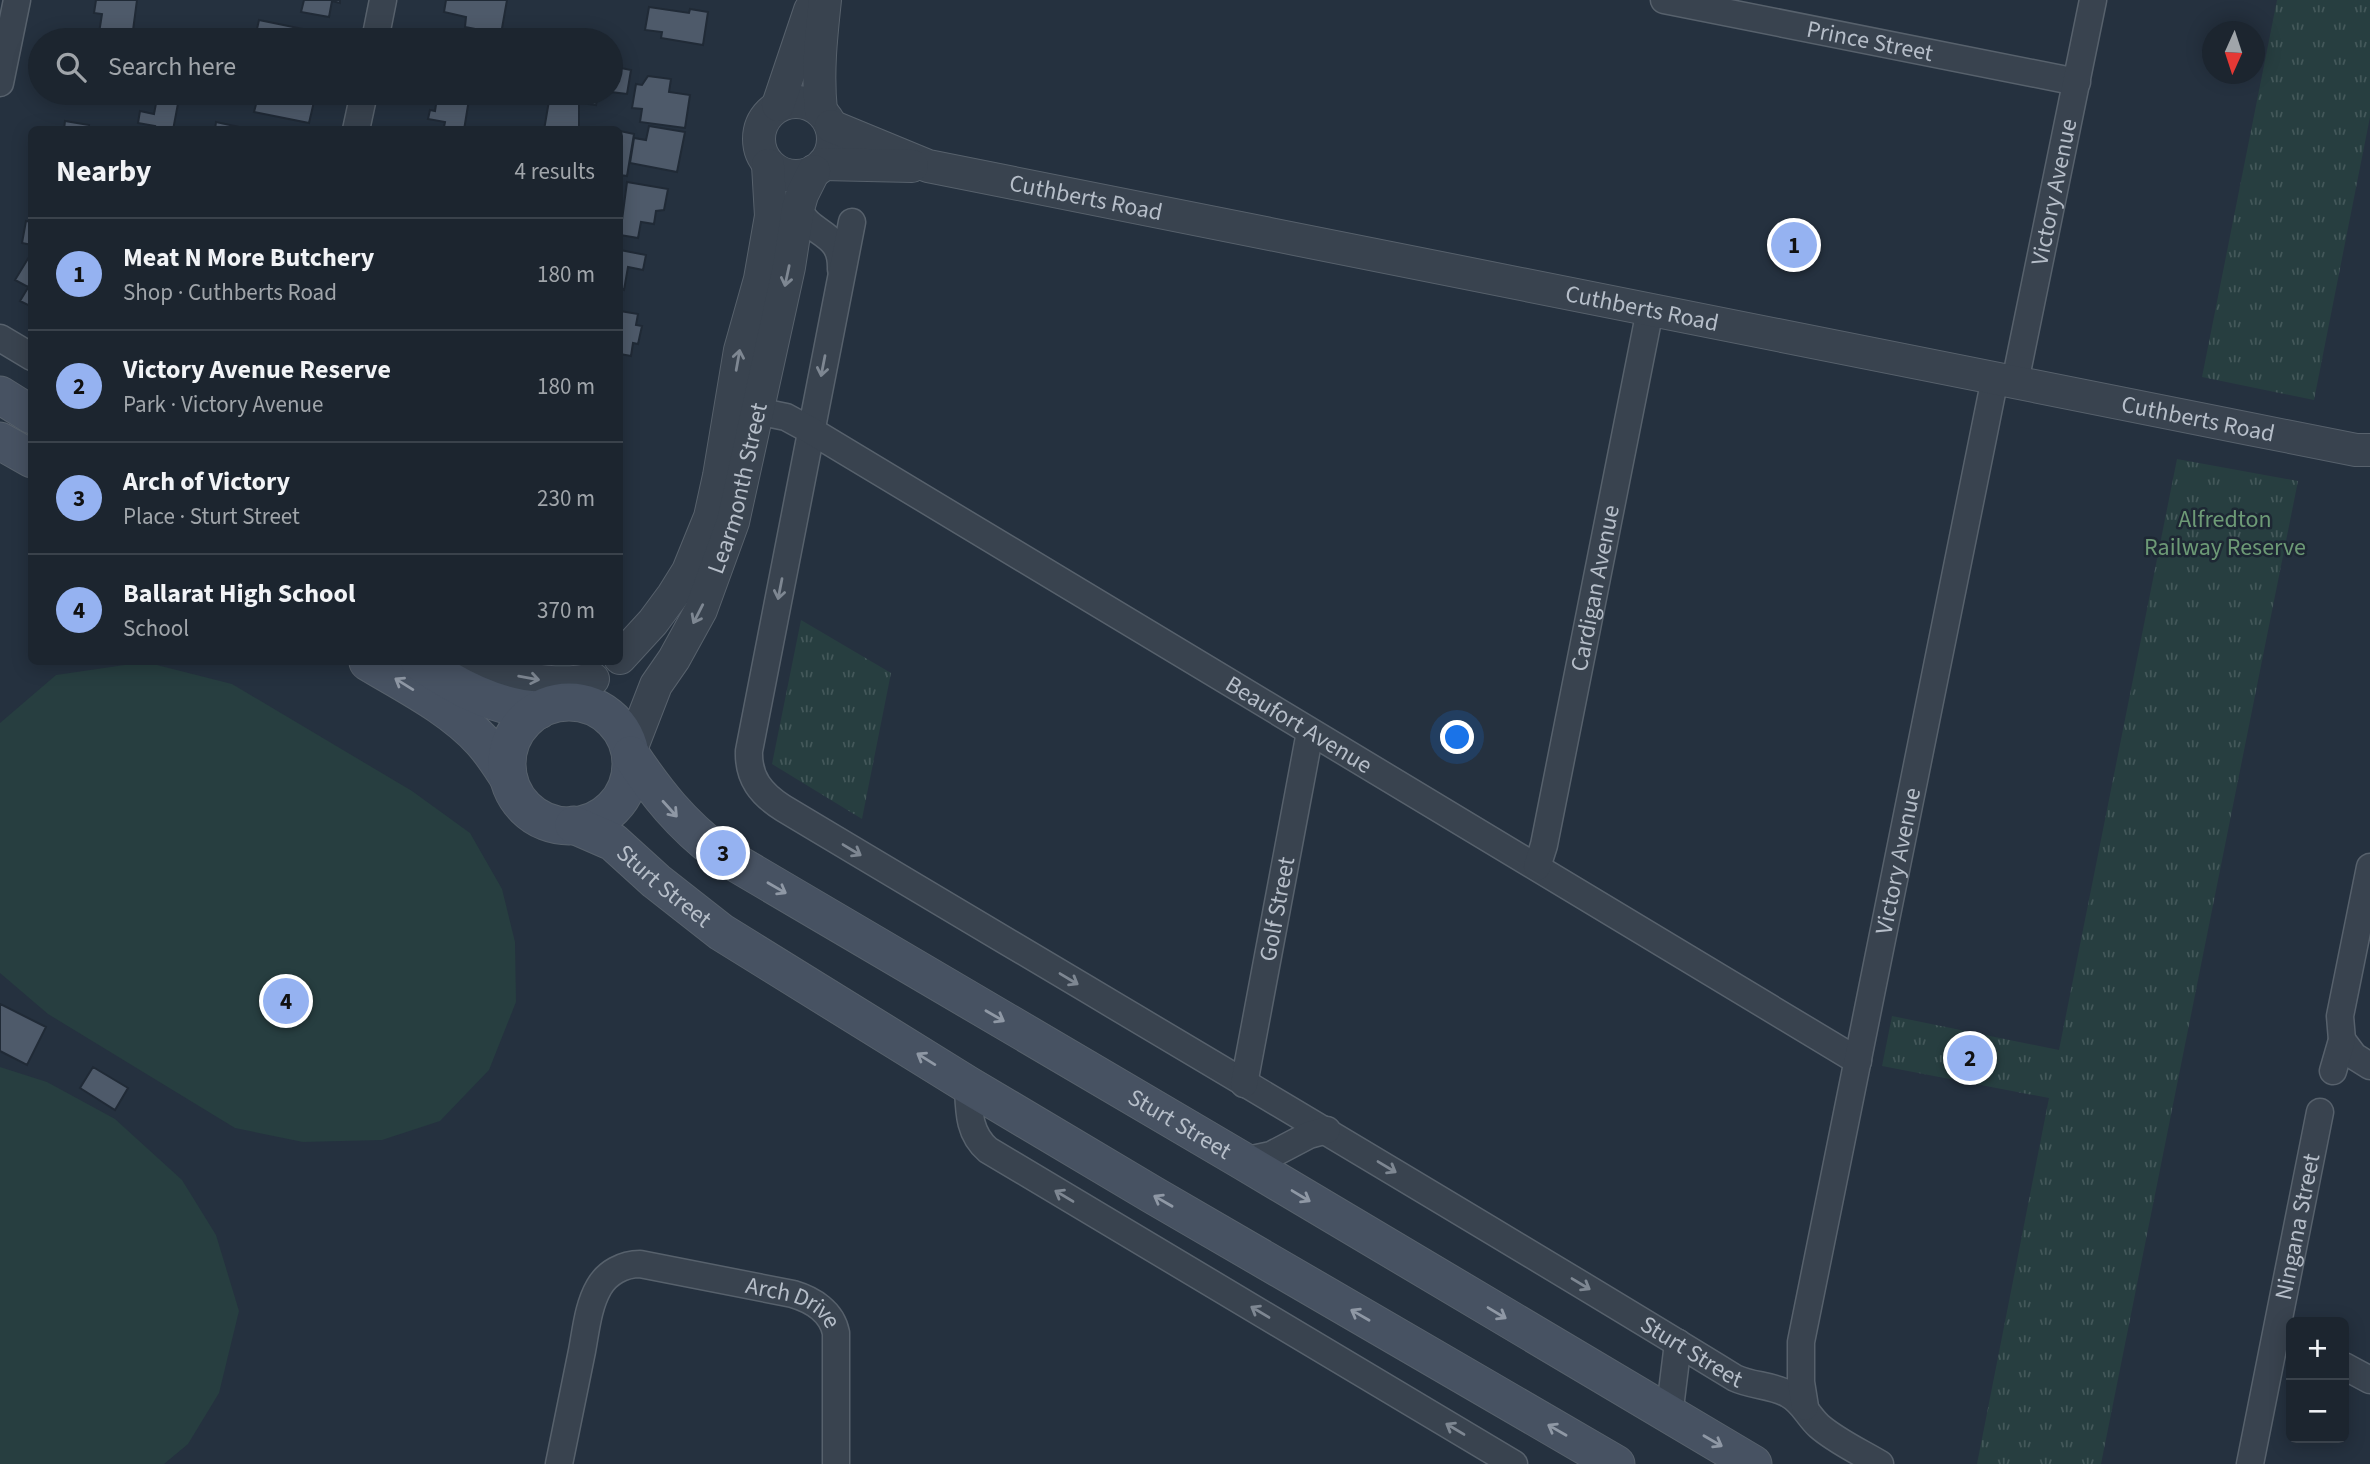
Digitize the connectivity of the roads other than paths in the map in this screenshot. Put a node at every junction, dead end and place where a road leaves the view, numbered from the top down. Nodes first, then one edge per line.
1 (17, 0) edge
2 (383, 0) edge
3 (814, 0) edge
4 (825, 0) edge
5 (1664, 0) edge
6 (2093, 0) edge
7 (377, 28) edge
8 (2077, 82) junction
9 (0, 83) edge
10 (361, 105) edge
11 (778, 105) junction
12 (826, 118) junction
13 (357, 126) edge
14 (768, 165) junction
15 (928, 166) junction
16 (819, 168) junction
17 (798, 209) junction
18 (852, 222) dead end
19 (841, 275) junction
20 (1650, 310) junction
21 (0, 338) edge
22 (18, 355) edge
23 (2005, 380) junction
24 (0, 395) edge
25 (744, 409) junction
26 (28, 412) edge
27 (810, 430) junction
28 (0, 441) edge
29 (2365, 452) edge
30 (28, 457) edge
31 (623, 652) edge
32 (373, 665) edge
33 (425, 665) edge
34 (476, 665) edge
35 (609, 666) edge
36 (548, 706) junction
37 (1310, 732) junction
38 (631, 753) junction
39 (508, 777) junction
40 (574, 825) junction
41 (1537, 867) junction
42 (2370, 867) edge
43 (2342, 1040) junction
44 (1858, 1061) junction
45 (2370, 1066) edge
46 (2333, 1071) dead end
47 (1244, 1084) junction
48 (968, 1085) junction
49 (2320, 1112) dead end
50 (1326, 1130) junction
51 (1243, 1161) junction
52 (2284, 1334) edge
53 (1801, 1342) junction
54 (1678, 1343) junction
55 (2349, 1369) edge
56 (2370, 1380) edge
57 (1771, 1387) junction
58 (1805, 1407) junction
59 (1669, 1416) junction
60 (559, 1464) edge
61 (836, 1464) edge
62 (1514, 1464) edge
63 (1616, 1464) edge
64 (1753, 1464) edge
65 (1880, 1464) edge
66 (2250, 1464) edge

1 - 9 street
2 - 7 street
3 - 11 street
4 - 12 street
5 - 8 street, Prince Street
6 - 8 street, Victory Avenue
8 - 23 street, Victory Avenue
10 - 13 street
11 - 12 street
11 - 14 street
12 - 15 street, Cuthberts Road
12 - 16 street
14 - 16 street
25 -> 14 street, Learmonth Street
15 - 16 street, Cuthberts Road
15 - 20 street, Cuthberts Road
16 - 17 street, Learmonth Street
17 - 19 street
17 -> 25 street, Learmonth Street
18 - 19 street
19 -> 27 street
20 - 23 street, Cuthberts Road
20 - 41 street, Cardigan Avenue
21 - 22 street
23 - 29 street, Cuthberts Road
23 - 44 street, Victory Avenue
24 - 26 main road
25 - 27 street, Beaufort Avenue
25 - 31 street, Learmonth Street
25 -> 38 street, Learmonth Street
27 - 37 street, Beaufort Avenue
27 -> 47 street, Sturt Street
28 - 30 main road
39 -> 32 main road
33 - 36 main road
34 -> 35 street
35 - 36 street, Learmonth Street
36 - 38 main road
36 - 39 main road
37 - 41 street, Beaufort Avenue
37 - 47 street, Golf Street
38 - 40 main road
38 -> 51 main road, Sturt Street
39 - 40 main road
48 -> 40 main road, Sturt Street
41 - 44 street, Beaufort Avenue
42 - 43 street
43 - 45 street
43 - 46 street
44 - 53 street, Victory Avenue
47 - 50 street, Sturt Street
62 -> 48 street
63 -> 48 main road, Sturt Street
49 - 52 street, Ningana Street
50 - 51 street
50 -> 54 street, Sturt Street
51 -> 59 main road, Sturt Street
52 - 66 street, Ningana Street
53 - 57 street, Victory Avenue
53 - 58 street, Victory Avenue
54 - 57 street, Sturt Street
54 - 59 street
55 - 56 street
57 - 58 street, Sturt Street
58 - 65 street, Sturt Street
59 -> 64 main road, Sturt Street
60 - 61 street, Arch Drive

